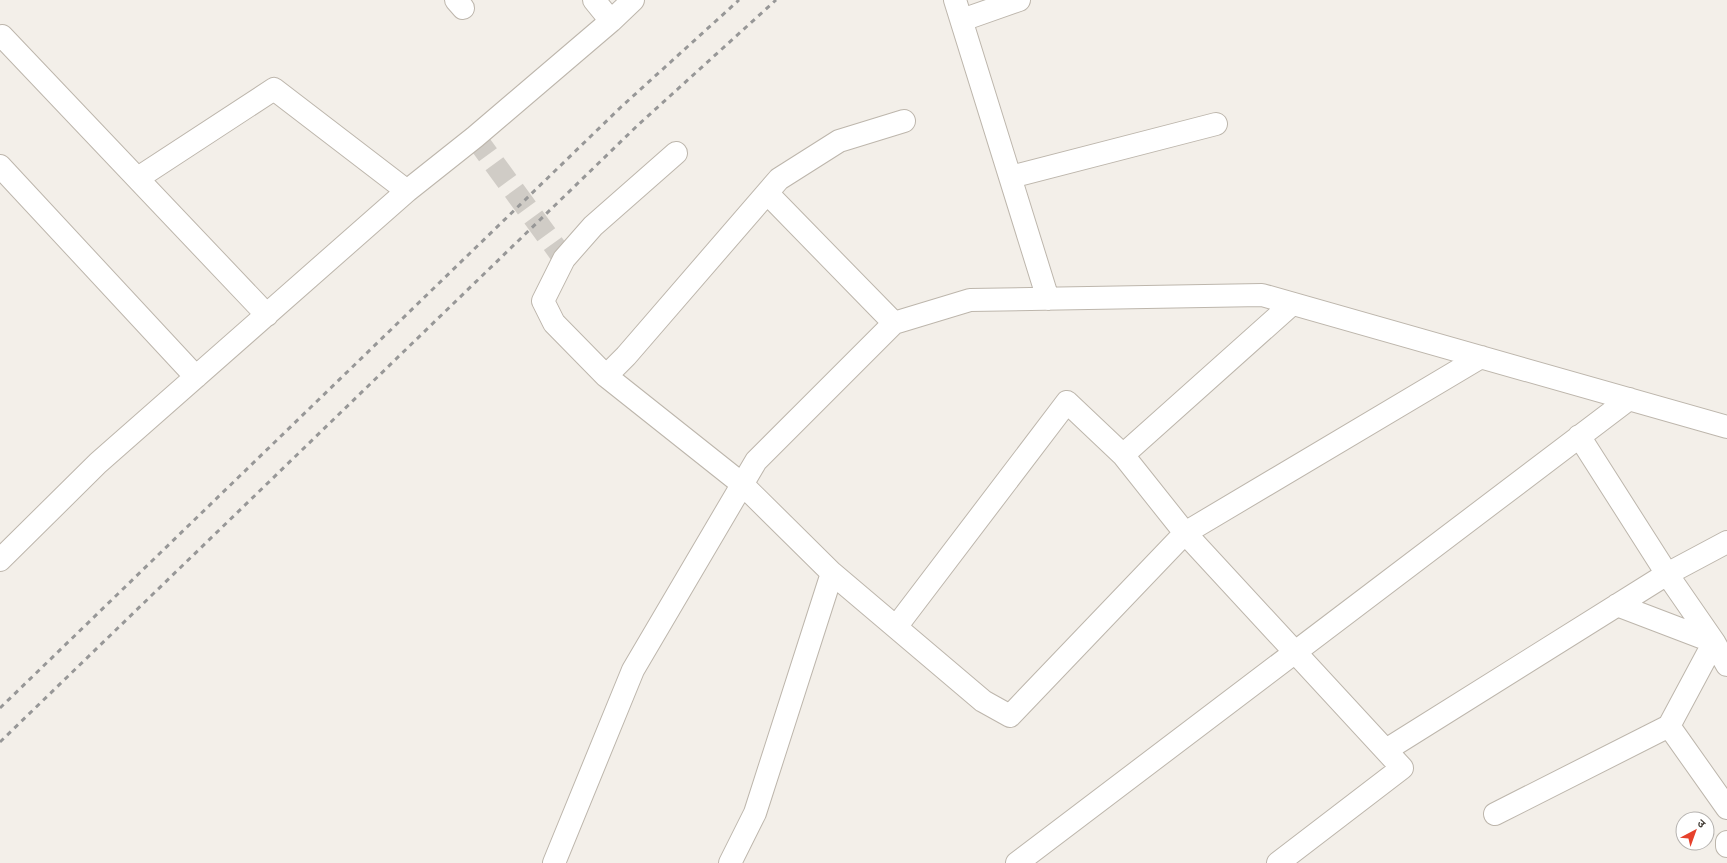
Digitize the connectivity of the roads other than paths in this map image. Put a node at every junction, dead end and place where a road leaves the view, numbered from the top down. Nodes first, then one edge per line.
1 (594, 0) edge
2 (633, 0) edge
3 (1019, 0) edge
4 (959, 10) edge
5 (611, 21) junction
6 (2, 36) dead end
7 (904, 121) dead end
8 (1216, 124) dead end
9 (676, 153) dead end
10 (0, 166) edge
11 (1011, 177) junction
12 (138, 178) junction
13 (407, 191) junction
14 (767, 192) junction
15 (1048, 299) junction
16 (1292, 304) junction
17 (267, 315) junction
18 (894, 323) junction
19 (1481, 357) junction
20 (606, 376) junction
21 (196, 378) junction
22 (1628, 399) junction
23 (1727, 427) edge
24 (1579, 436) junction
25 (1123, 455) junction
26 (742, 484) junction
27 (1185, 533) junction
28 (1727, 542) edge
29 (0, 560) edge
30 (832, 573) junction
31 (1667, 574) junction
32 (1617, 605) junction
33 (896, 627) junction
34 (1720, 639) edge
35 (1295, 652) junction
36 (1727, 666) edge
37 (1669, 726) junction
38 (1386, 750) junction
39 (1727, 808) edge
40 (1495, 814) dead end
41 (1727, 842) edge
42 (1727, 846) edge
43 (554, 863) edge
44 (730, 863) edge
45 (1017, 863) edge
46 (1278, 863) edge

1 - 5 street
2 - 5 street
3 - 4 street
4 - 11 street
5 - 13 street
6 - 12 street
7 - 14 street
8 - 11 street
9 - 20 street
10 - 21 street
11 - 15 street
12 - 13 street
12 - 17 street
13 - 17 street
14 - 18 street
14 - 20 street
15 - 16 street
15 - 18 street
16 - 19 street
16 - 25 street
17 - 21 street
18 - 26 street
19 - 22 street
19 - 27 street
20 - 26 street
21 - 29 street
22 - 23 street
22 - 24 street
24 - 31 street
24 - 35 street
25 - 27 street
25 - 33 street
26 - 30 street
26 - 43 street
27 - 33 street
27 - 35 street
28 - 31 street
30 - 33 street
30 - 44 street
31 - 32 street
31 - 34 street
32 - 34 street
32 - 38 street
34 - 36 street
34 - 37 street
35 - 38 street
35 - 45 street
37 - 39 street
37 - 40 street
38 - 46 street
41 - 42 street

